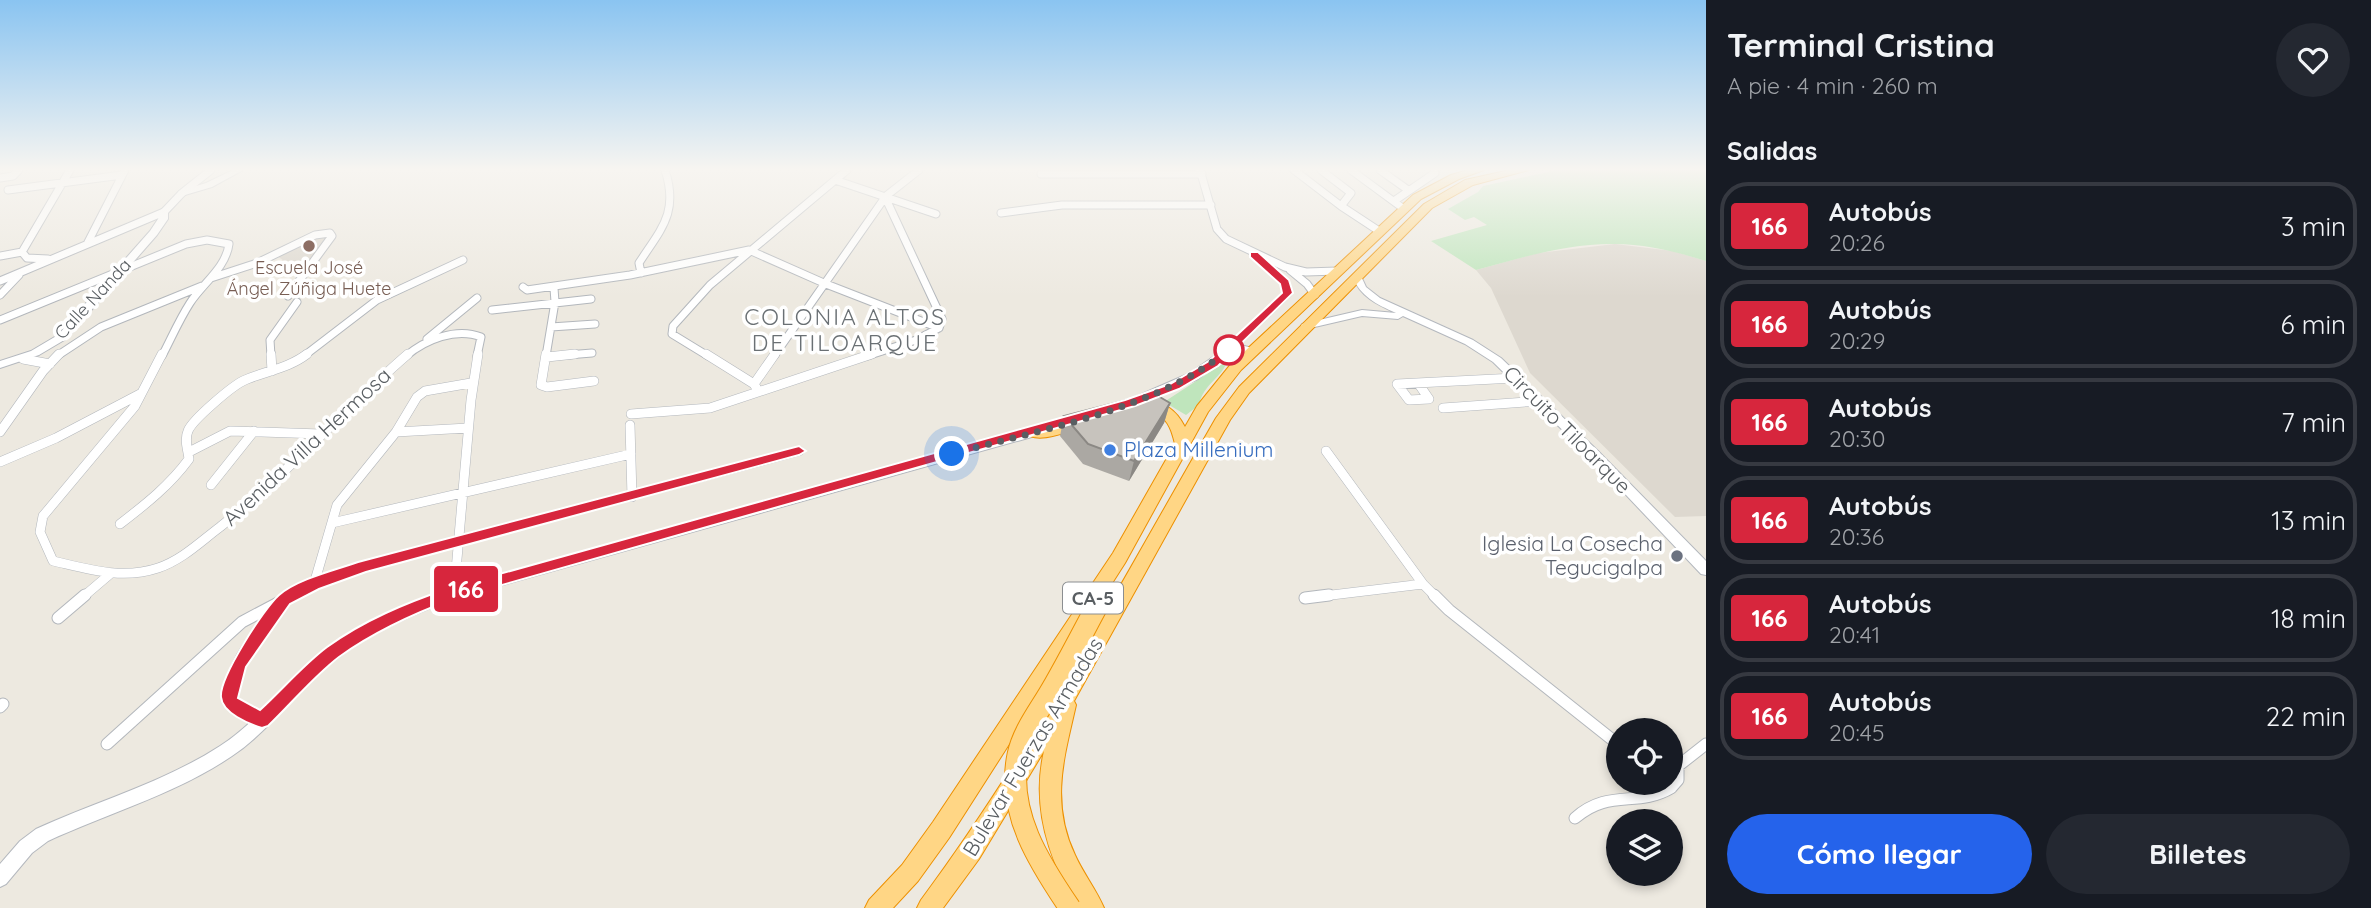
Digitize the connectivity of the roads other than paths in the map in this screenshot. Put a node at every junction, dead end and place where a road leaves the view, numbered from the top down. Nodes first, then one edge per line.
1 (45, 212) edge
2 (103, 212) edge
3 (164, 212) joint
4 (670, 212) edge
5 (795, 212) edge
6 (877, 212) edge
7 (893, 212) edge
8 (931, 212) edge
9 (1213, 212) edge
10 (1351, 212) edge
11 (1393, 212) edge
12 (1421, 212) edge
13 (936, 214) dead end
14 (1379, 231) junction
15 (87, 244) junction
16 (749, 250) junction
17 (22, 252) junction
18 (1254, 254) junction
19 (0, 256) edge
20 (50, 259) junction
21 (463, 260) dead end
22 (1285, 267) junction
23 (120, 269) junction
24 (23, 271) junction
25 (1336, 271) junction
26 (641, 273) junction
27 (1357, 275) junction
28 (0, 281) edge
29 (208, 281) junction
30 (826, 284) junction
31 (523, 287) dead end
32 (554, 288) junction
33 (0, 295) edge
34 (1315, 295) junction
35 (288, 296) dead end
36 (477, 298) dead end
37 (591, 299) dead end
38 (297, 302) dead end
39 (555, 302) junction
40 (492, 310) dead end
41 (1409, 317) junction
42 (0, 320) edge
43 (595, 324) dead end
44 (1305, 326) junction
45 (551, 327) junction
46 (939, 328) junction
47 (423, 342) junction
48 (1233, 346) junction
49 (1252, 351) junction
50 (592, 353) dead end
51 (547, 357) junction
52 (23, 359) junction
53 (50, 364) junction
54 (0, 365) edge
55 (272, 371) junction
56 (1515, 378) junction
57 (594, 381) dead end
58 (471, 383) junction
59 (1418, 383) dead end
60 (754, 384) junction
61 (142, 393) junction
62 (759, 394) junction
63 (1539, 401) junction
64 (1126, 407) joint
65 (1443, 408) dead end
66 (1095, 416) edge
67 (468, 428) junction
68 (254, 431) junction
69 (0, 432) edge
70 (396, 432) junction
71 (1032, 432) joint
72 (321, 435) junction
73 (1182, 445) junction
74 (799, 451) dead end
75 (1326, 451) dead end
76 (189, 452) junction
77 (631, 454) junction
78 (0, 462) edge
79 (211, 485) dead end
80 (465, 490) junction
81 (632, 497) junction
82 (332, 523) junction
83 (120, 524) dead end
84 (461, 540) junction
85 (1706, 570) edge
86 (110, 574) junction
87 (1106, 583) junction
88 (314, 584) junction
89 (1423, 584) junction
90 (454, 593) junction
91 (1305, 598) dead end
92 (284, 600) junction
93 (58, 618) dead end
94 (1069, 691) junction
95 (262, 720) junction
96 (1606, 735) edge
97 (107, 744) dead end
98 (1706, 744) edge
99 (1683, 760) edge
100 (1655, 795) edge
101 (1575, 818) dead end
102 (0, 878) edge
103 (877, 908) edge
104 (929, 908) edge
105 (1070, 908) edge
106 (1092, 908) edge

1 - 17 street
2 - 15 street
3 - 15 street
3 - 23 street, Calle Nanda
4 - 26 street
5 - 16 street
6 - 30 street
7 - 46 street
8 - 13 street
9 - 18 street
10 - 14 street
11 - 14 highway, Bulevar Fuerzas Armadas / CA-5
12 - 27 highway, Bulevar Fuerzas Armadas / CA-5
14 - 25 highway, Bulevar Fuerzas Armadas / CA-5
15 - 20 street
16 - 26 street
16 - 30 street
16 - 60 street
17 - 19 street
17 - 20 street
18 - 22 street
18 - 48 street
20 - 24 street
21 - 55 street
22 - 25 street
22 - 34 street
23 - 29 street, Avenida Villa Hermosa
23 - 42 street
23 - 52 street, Calle Nanda
24 - 28 street
24 - 33 street
25 - 34 highway, Bulevar Fuerzas Armadas / CA-5
26 - 32 street
27 - 41 street, Circuito Tiloarque
27 - 44 highway, Bulevar Fuerzas Armadas / CA-5
29 - 35 street
29 - 53 street
29 - 61 street, Avenida Villa Hermosa
30 - 46 street
30 - 60 street
31 - 32 street
32 - 39 street
34 - 49 highway, Bulevar Fuerzas Armadas / CA-5
36 - 47 street
37 - 39 street
38 - 55 street
39 - 40 street
39 - 45 street
41 - 44 street, Circuito Tiloarque
41 - 56 street, Circuito Tiloarque
43 - 45 street
44 - 94 highway, Bulevar Fuerzas Armadas / CA-5
45 - 51 street
46 - 62 street
47 - 58 street, Avenida Villa Hermosa
47 - 72 street, Avenida Villa Hermosa
48 - 49 street
48 - 64 street
49 - 73 highway, Bulevar Fuerzas Armadas / CA-5
50 - 51 street
51 - 57 street
52 - 53 street
52 - 54 street, Calle Nanda
53 - 69 street
55 - 76 street
56 - 59 street
56 - 63 street, Circuito Tiloarque
58 - 67 street, Avenida Villa Hermosa
58 - 70 street
60 - 62 street
61 - 78 street
61 - 86 street, Avenida Villa Hermosa
62 - 77 street
63 - 65 street
63 - 85 street, Circuito Tiloarque
64 - 73 highway
66 - 71 highway
67 - 70 street
67 - 80 street, Avenida Villa Hermosa
68 - 72 street
68 - 76 street
68 - 79 street
70 - 82 street
71 - 90 street
72 - 86 street, Avenida Villa Hermosa
73 - 87 highway, Bulevar Fuerzas Armadas / CA-5
74 - 81 street
75 - 89 street
76 - 83 street
77 - 80 street
77 - 81 street
80 - 82 street
80 - 84 street, Avenida Villa Hermosa
81 - 84 street
82 - 88 street
84 - 88 street
84 - 90 street, Avenida Villa Hermosa
86 - 93 street
87 - 103 highway, Bulevar Fuerzas Armadas / CA-5
87 - 105 highway, bridge
88 - 92 street
89 - 91 street
89 - 96 street
90 - 95 street
92 - 95 street
92 - 97 street
94 - 104 highway, Bulevar Fuerzas Armadas / CA-5
94 - 106 highway
95 - 102 street
98 - 99 street
100 - 101 street

